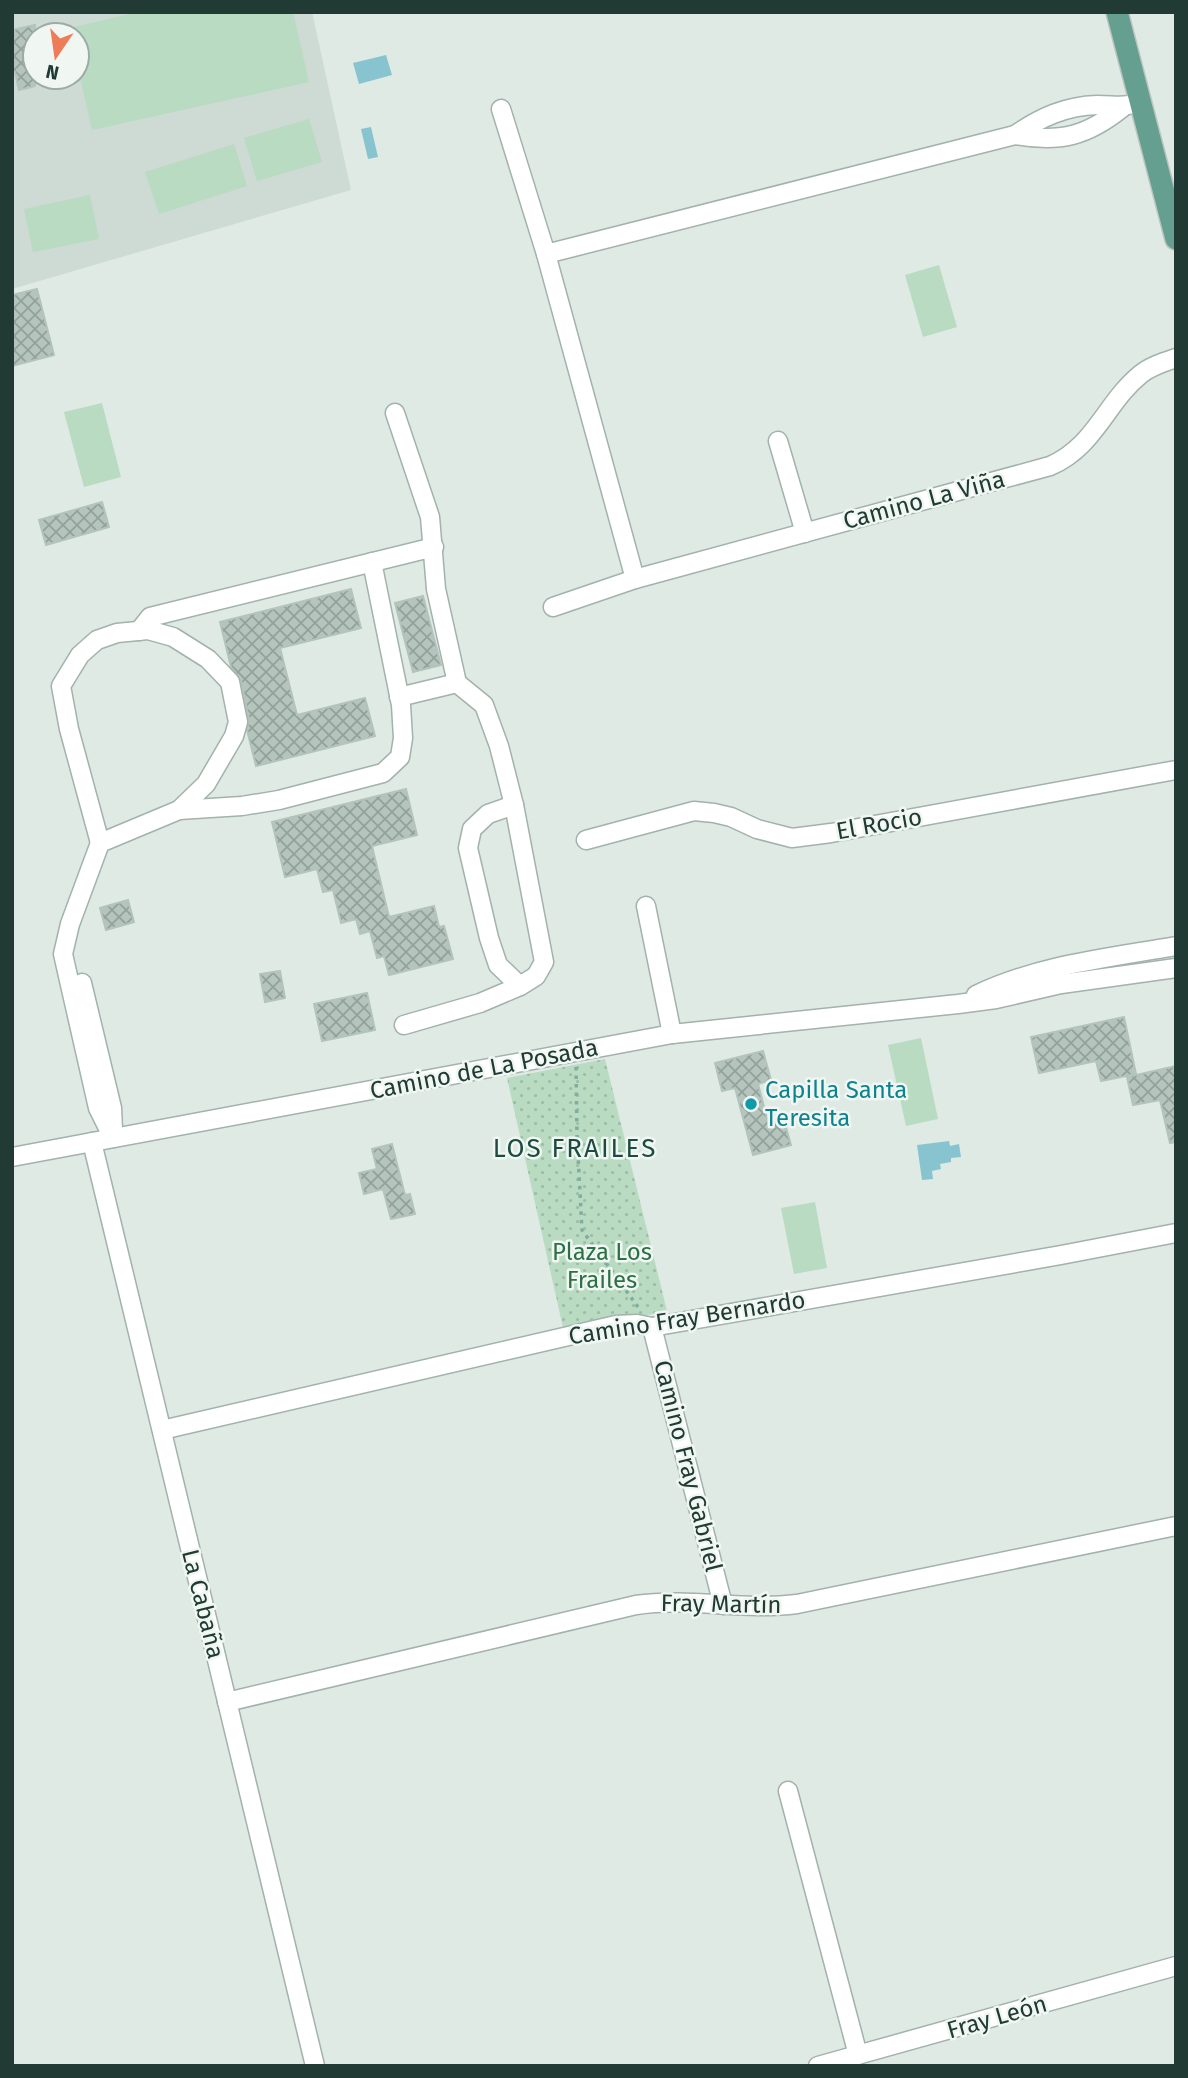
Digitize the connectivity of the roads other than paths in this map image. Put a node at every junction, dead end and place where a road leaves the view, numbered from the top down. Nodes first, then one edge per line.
1 (1117, 12) edge
2 (1132, 105) junction
3 (501, 109) dead end
4 (1015, 135) junction
5 (1176, 239) edge
6 (546, 254) junction
7 (1176, 358) edge
8 (396, 413) dead end
9 (778, 441) dead end
10 (805, 533) junction
11 (434, 547) junction
12 (372, 562) junction
13 (635, 579) junction
14 (553, 607) dead end
15 (139, 631) junction
16 (457, 682) junction
17 (399, 698) junction
18 (1176, 770) edge
19 (514, 805) junction
20 (179, 810) junction
21 (586, 840) dead end
22 (100, 842) junction
23 (646, 906) dead end
24 (1176, 946) edge
25 (1176, 968) edge
26 (520, 986) junction
27 (958, 1004) junction
28 (404, 1025) dead end
29 (672, 1034) junction
30 (113, 1138) junction
31 (92, 1142) junction
32 (12, 1157) edge
33 (1176, 1233) edge
34 (652, 1327) junction
35 (162, 1430) junction
36 (1176, 1526) edge
37 (723, 1605) junction
38 (227, 1702) junction
39 (788, 1791) dead end
40 (1176, 1966) edge
41 (858, 2055) junction
42 (315, 2066) edge
43 (818, 2066) edge

1 - 2 main road
2 - 4 street
2 - 4 street
2 - 5 main road
3 - 6 street
4 - 6 street
6 - 13 street
7 - 10 street, Camino La Viña
8 - 11 street
9 - 10 street
10 - 13 street, Camino La Viña
11 - 12 street
11 - 16 street
12 - 15 street
12 - 17 street
13 - 14 street, Camino La Viña
15 - 20 street
15 - 22 street
16 - 17 street
16 - 19 street
17 - 20 street
18 - 21 street, El Rocio
19 - 26 street
19 - 26 street
20 - 22 street
22 - 30 street
23 - 29 street
24 - 27 street, Camino de La Posada
25 - 27 street, Camino de La Posada
26 - 28 street
27 - 29 street, Camino de La Posada
29 - 30 street, Camino de La Posada
30 - 31 street, Camino de La Posada
31 - 32 street, Camino de La Posada
31 - 35 street, La Cabaña
33 - 34 street, Camino Fray Bernardo
34 - 35 street, Camino Fray Bernardo
34 - 37 street, Camino Fray Gabriel
35 - 38 street, La Cabaña
36 - 37 street, Fray Martín
37 - 38 street, Fray Martín
38 - 42 street, La Cabaña
39 - 41 street
40 - 41 street, Fray León
41 - 43 street, Fray León

